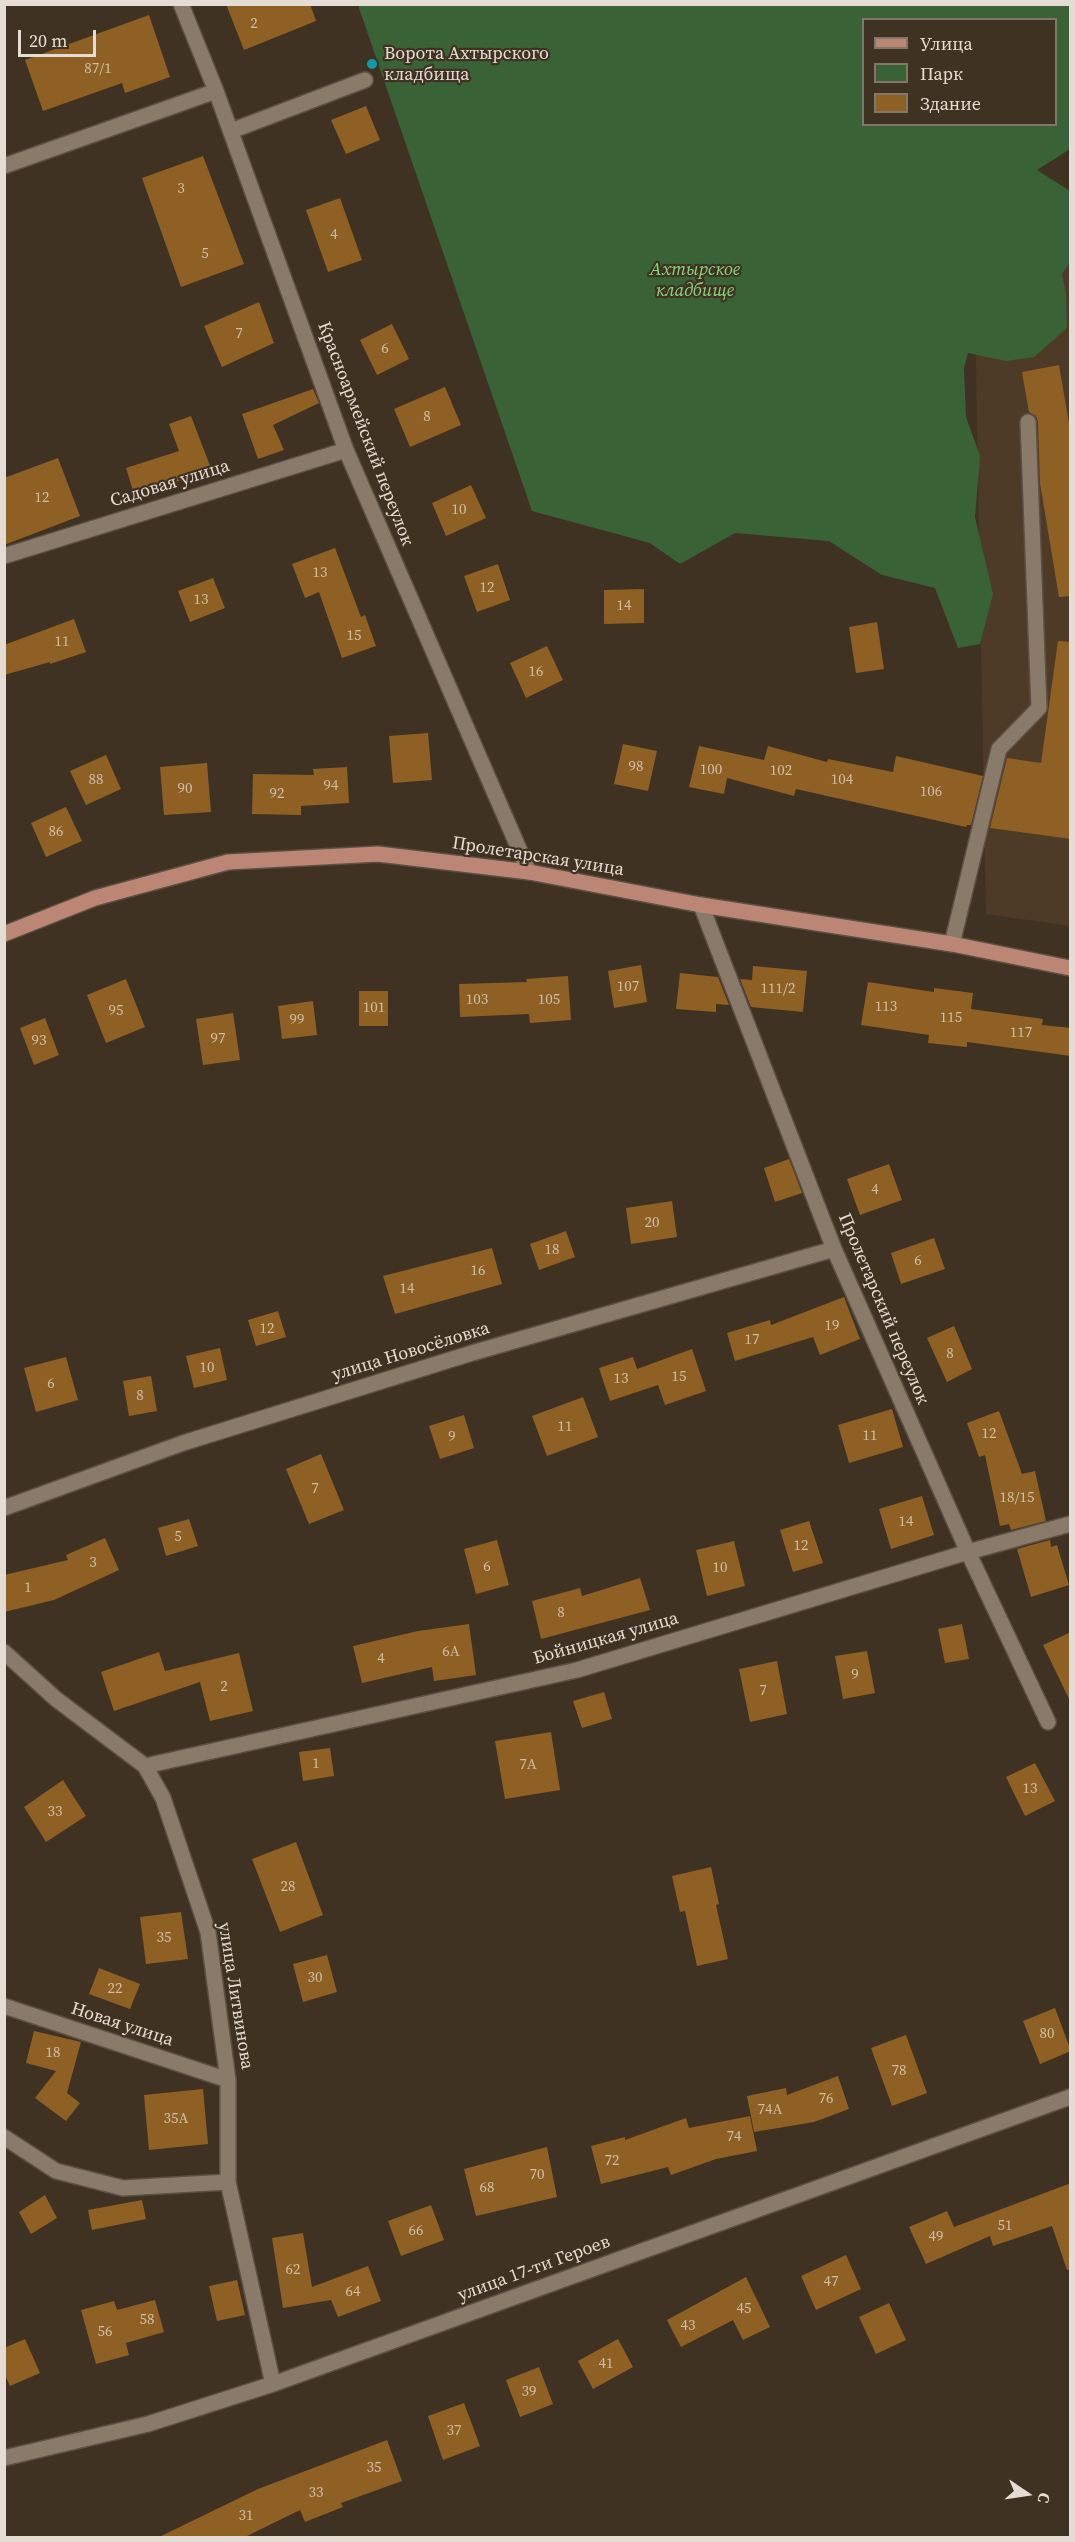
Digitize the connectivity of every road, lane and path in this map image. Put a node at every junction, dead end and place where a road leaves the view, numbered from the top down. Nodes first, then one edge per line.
1 (181, 4) edge
2 (365, 81) dead end
3 (216, 90) junction
4 (231, 131) junction
5 (4, 166) edge
6 (1028, 422) dead end
7 (346, 450) junction
8 (4, 556) edge
9 (529, 872) junction
10 (701, 905) junction
11 (4, 934) edge
12 (952, 944) junction
13 (1071, 968) edge
14 (834, 1249) junction
15 (4, 1508) edge
16 (1071, 1524) edge
17 (968, 1552) junction
18 (4, 1652) edge
19 (1048, 1722) dead end
20 (145, 1766) junction
21 (4, 2006) edge
22 (228, 2080) junction
23 (1071, 2097) edge
24 (4, 2137) edge
25 (228, 2182) junction
26 (273, 2384) junction
27 (4, 2458) edge

1 - 3 street, Красноармейский переулок
2 - 4 street
3 - 4 street, Красноармейский переулок
3 - 5 street
4 - 7 street, Красноармейский переулок
6 - 12 street
7 - 8 street, Садовая улица
7 - 9 street, Красноармейский переулок
9 - 10 main road, Пролетарская улица
9 - 11 main road, Пролетарская улица
10 - 12 main road, Пролетарская улица
10 - 14 street, Пролетарский переулок
12 - 13 main road, Пролетарская улица
14 - 15 street, улица Новосёловка
14 - 17 street, Пролетарский переулок
16 - 17 street, Бойницкая улица
17 - 19 street, Пролетарский переулок
17 - 20 street, Бойницкая улица
18 - 20 street, улица Литвинова
20 - 22 street, улица Литвинова
21 - 22 street, Новая улица
22 - 25 street, улица Литвинова
23 - 26 street, улица 17-ти Героев
24 - 25 street
25 - 26 street, улица Литвинова
26 - 27 street, улица 17-ти Героев

